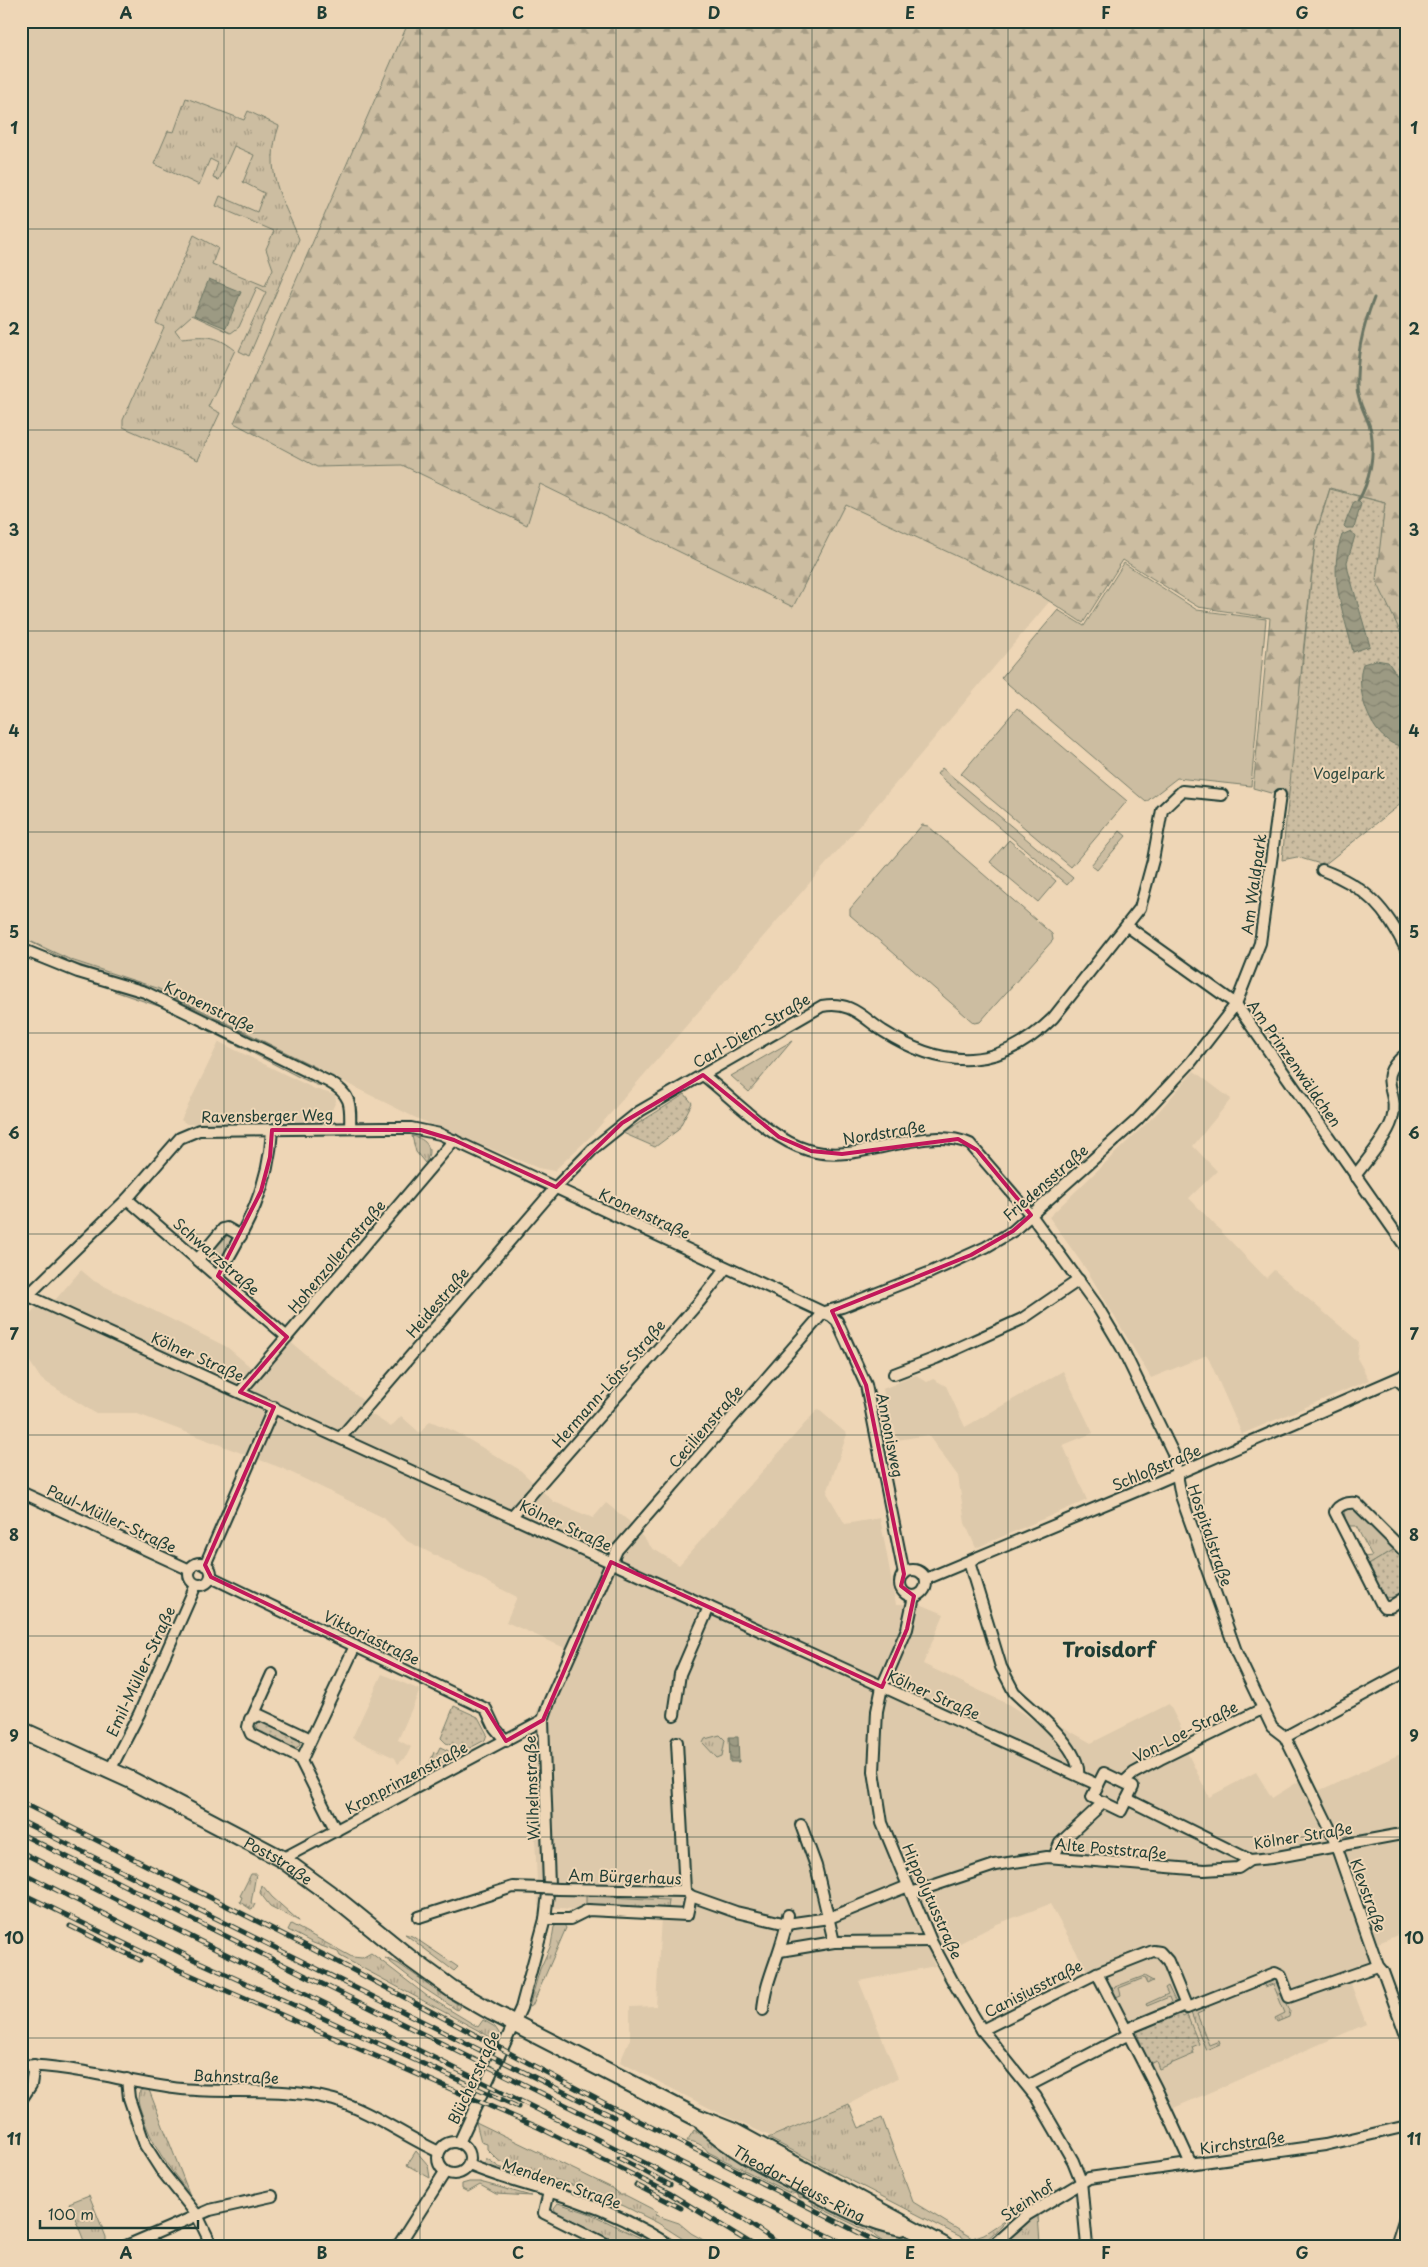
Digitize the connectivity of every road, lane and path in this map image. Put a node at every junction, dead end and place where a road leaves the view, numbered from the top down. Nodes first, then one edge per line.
1 (1280, 794) dead end
2 (1222, 795) dead end
3 (1322, 870) dead end
4 (1127, 926) junction
5 (21, 948) edge
6 (1407, 951) edge
7 (1236, 1004) junction
8 (1407, 1053) edge
9 (704, 1075) junction
10 (350, 1128) junction
11 (272, 1130) junction
12 (454, 1140) junction
13 (1355, 1176) junction
14 (556, 1187) junction
15 (128, 1199) junction
16 (1032, 1215) junction
17 (241, 1236) junction
18 (1407, 1249) edge
19 (198, 1259) junction
20 (726, 1268) junction
21 (218, 1276) junction
22 (1079, 1280) junction
23 (23, 1297) edge
24 (824, 1312) junction
25 (287, 1337) junction
26 (894, 1374) dead end
27 (1407, 1374) edge
28 (1397, 1379) junction
29 (1407, 1388) edge
30 (240, 1392) junction
31 (274, 1407) junction
32 (341, 1438) junction
33 (1177, 1474) junction
34 (21, 1492) edge
35 (512, 1516) junction
36 (1407, 1554) edge
37 (611, 1562) junction
38 (969, 1562) junction
39 (205, 1564) junction
40 (190, 1570) junction
41 (904, 1574) junction
42 (211, 1577) junction
43 (926, 1579) junction
44 (196, 1585) junction
45 (914, 1596) junction
46 (1407, 1596) edge
47 (709, 1607) junction
48 (355, 1646) junction
49 (1407, 1671) edge
50 (272, 1674) dead end
51 (882, 1687) junction
52 (1262, 1709) junction
53 (674, 1715) dead end
54 (253, 1716) junction
55 (544, 1720) junction
56 (21, 1730) edge
57 (1285, 1737) junction
58 (311, 1739) junction
59 (506, 1741) junction
60 (677, 1742) dead end
61 (302, 1758) junction
62 (110, 1770) junction
63 (1078, 1775) junction
64 (1124, 1782) junction
65 (1098, 1785) junction
66 (1127, 1799) junction
67 (1104, 1802) junction
68 (801, 1830) dead end
69 (336, 1831) junction
70 (1407, 1833) edge
71 (1335, 1845) junction
72 (1054, 1856) junction
73 (282, 1859) junction
74 (1250, 1860) junction
75 (910, 1890) junction
76 (688, 1894) junction
77 (418, 1917) dead end
78 (829, 1918) junction
79 (544, 1919) junction
80 (788, 1920) junction
81 (931, 1941) junction
82 (834, 1942) junction
83 (780, 1951) junction
84 (1378, 1966) junction
85 (1097, 1972) junction
86 (1186, 2006) junction
87 (763, 2010) dead end
88 (514, 2023) junction
89 (982, 2030) junction
90 (1128, 2031) junction
91 (1407, 2038) edge
92 (21, 2065) edge
93 (34, 2065) junction
94 (127, 2078) junction
95 (1028, 2086) junction
96 (21, 2100) edge
97 (1407, 2126) edge
98 (459, 2143) junction
99 (439, 2152) junction
100 (1191, 2164) junction
101 (469, 2165) junction
102 (446, 2172) junction
103 (1081, 2181) junction
104 (549, 2192) junction
105 (272, 2196) dead end
106 (1407, 2211) edge
107 (197, 2215) junction
108 (126, 2246) edge
109 (212, 2246) edge
110 (398, 2246) edge
111 (610, 2246) edge
112 (671, 2246) edge
113 (944, 2246) edge
114 (992, 2246) edge
115 (1087, 2246) edge
116 (1396, 2246) edge

1 - 7 street, Am Waldpark
2 - 4 street, Carl-Diem-Straße
3 - 6 street
4 - 7 street, Am Prinzenwäldchen
4 - 9 street, Carl-Diem-Straße
5 - 10 street, Kronenstraße
7 - 13 street, Am Prinzenwäldchen
7 - 16 street, Friedensstraße
8 - 13 street
9 - 14 street, Carl-Diem-Straße
9 - 16 street, Nordstraße
10 - 11 street, Ravensberger Weg
10 - 12 street, Ravensberger Weg
11 - 15 street, Ravensberger Weg
11 - 17 street
12 - 14 street, Kronenstraße
12 - 25 street, Hohenzollernstraße
13 - 18 street, Am Prinzenwäldchen
14 - 20 street, Kronenstraße
14 - 32 street, Heidestraße
15 - 19 street, Schwarzstraße
15 - 23 street, Ravensberger Weg
16 - 22 street, Hospitalstraße
16 - 24 street, Friedensstraße
17 - 19 street
17 - 21 street
19 - 21 street, Schwarzstraße
20 - 24 street, Kronenstraße
20 - 35 street, Hermann-Löns-Straße
21 - 25 street, Schwarzstraße
22 - 26 street
22 - 33 street, Hospitalstraße
23 - 30 street, Kölner Straße
24 - 37 street, Cecilienstraße
24 - 41 street, Annonisweg
25 - 30 street, Hohenzollernstraße
27 - 28 street, Schloßstraße
28 - 29 street
28 - 33 street, Schloßstraße
30 - 31 street, Kölner Straße
31 - 32 street, Kölner Straße
31 - 39 street
32 - 35 street, Kölner Straße
33 - 38 street, Schloßstraße
33 - 52 street, Hospitalstraße
34 - 40 street, Paul-Müller-Straße
35 - 37 street, Kölner Straße
36 - 46 street
37 - 47 street, Kölner Straße
37 - 55 street, Wilhelmstraße
38 - 43 street, Schloßstraße
38 - 63 street
39 - 40 street
39 - 42 street
40 - 44 street
41 - 43 street
41 - 45 street
42 - 44 street
42 - 48 street, Viktoriastraße
43 - 45 street
44 - 62 street, Emil-Müller-Straße
45 - 51 street
47 - 51 street, Kölner Straße
47 - 53 street
48 - 58 street
48 - 59 street, Viktoriastraße
49 - 57 street
50 - 54 street
51 - 63 street, Kölner Straße
51 - 75 street, Hippolytusstraße
52 - 57 street, Hospitalstraße
52 - 64 street, Von-Loe-Straße
54 - 58 street
54 - 61 street
55 - 59 street, Kronprinzenstraße
55 - 79 street, Wilhelmstraße
56 - 62 main road, Poststraße
57 - 71 street, Hospitalstraße
58 - 61 street
59 - 69 street, Kronprinzenstraße
60 - 76 street
61 - 69 street
62 - 73 main road, Poststraße
63 - 65 street, Kölner Straße
64 - 65 street
64 - 66 street
65 - 67 street
66 - 67 street
66 - 74 street, Kölner Straße
67 - 72 street
68 - 78 street
69 - 73 street, Kronprinzenstraße
70 - 71 street, Kölner Straße
71 - 74 street, Kölner Straße
71 - 84 street, Klevstraße
72 - 74 street, Alte Poststraße
72 - 75 street, Alte Poststraße
73 - 88 main road, Poststraße
75 - 78 street, Am Bürgerhaus
75 - 81 street, Hippolytusstraße
76 - 77 street, Am Bürgerhaus, bridge
76 - 79 street, Am Bürgerhaus
76 - 80 street, Am Bürgerhaus
78 - 80 street, Am Bürgerhaus
78 - 82 street
79 - 88 street, Wilhelmstraße
80 - 83 street
81 - 82 street
81 - 89 street, Hippolytusstraße
82 - 83 street
83 - 87 street
84 - 86 street
84 - 91 street, Klevstraße
85 - 86 street, Canisiusstraße
85 - 89 street, Canisiusstraße
85 - 90 street
86 - 90 street
88 - 98 street, Blücherstraße
88 - 113 main road, Theodor-Heuss-Ring
89 - 95 street, Hippolytusstraße
90 - 95 street
90 - 100 street
92 - 93 street, Bahnstraße
93 - 94 street, Bahnstraße
93 - 96 street
94 - 99 street, Bahnstraße
94 - 107 street
95 - 103 street, Hippolytusstraße
97 - 100 street, Kirchstraße
98 - 99 street
98 - 101 street
99 - 102 street
100 - 103 street, Kirchstraße
101 - 102 street
101 - 104 street, Mendener Straße
102 - 110 street
103 - 114 street, Steinhof
103 - 115 street
104 - 111 street
104 - 112 street, Mendener Straße
105 - 107 street
106 - 116 street
107 - 108 street
107 - 109 street

